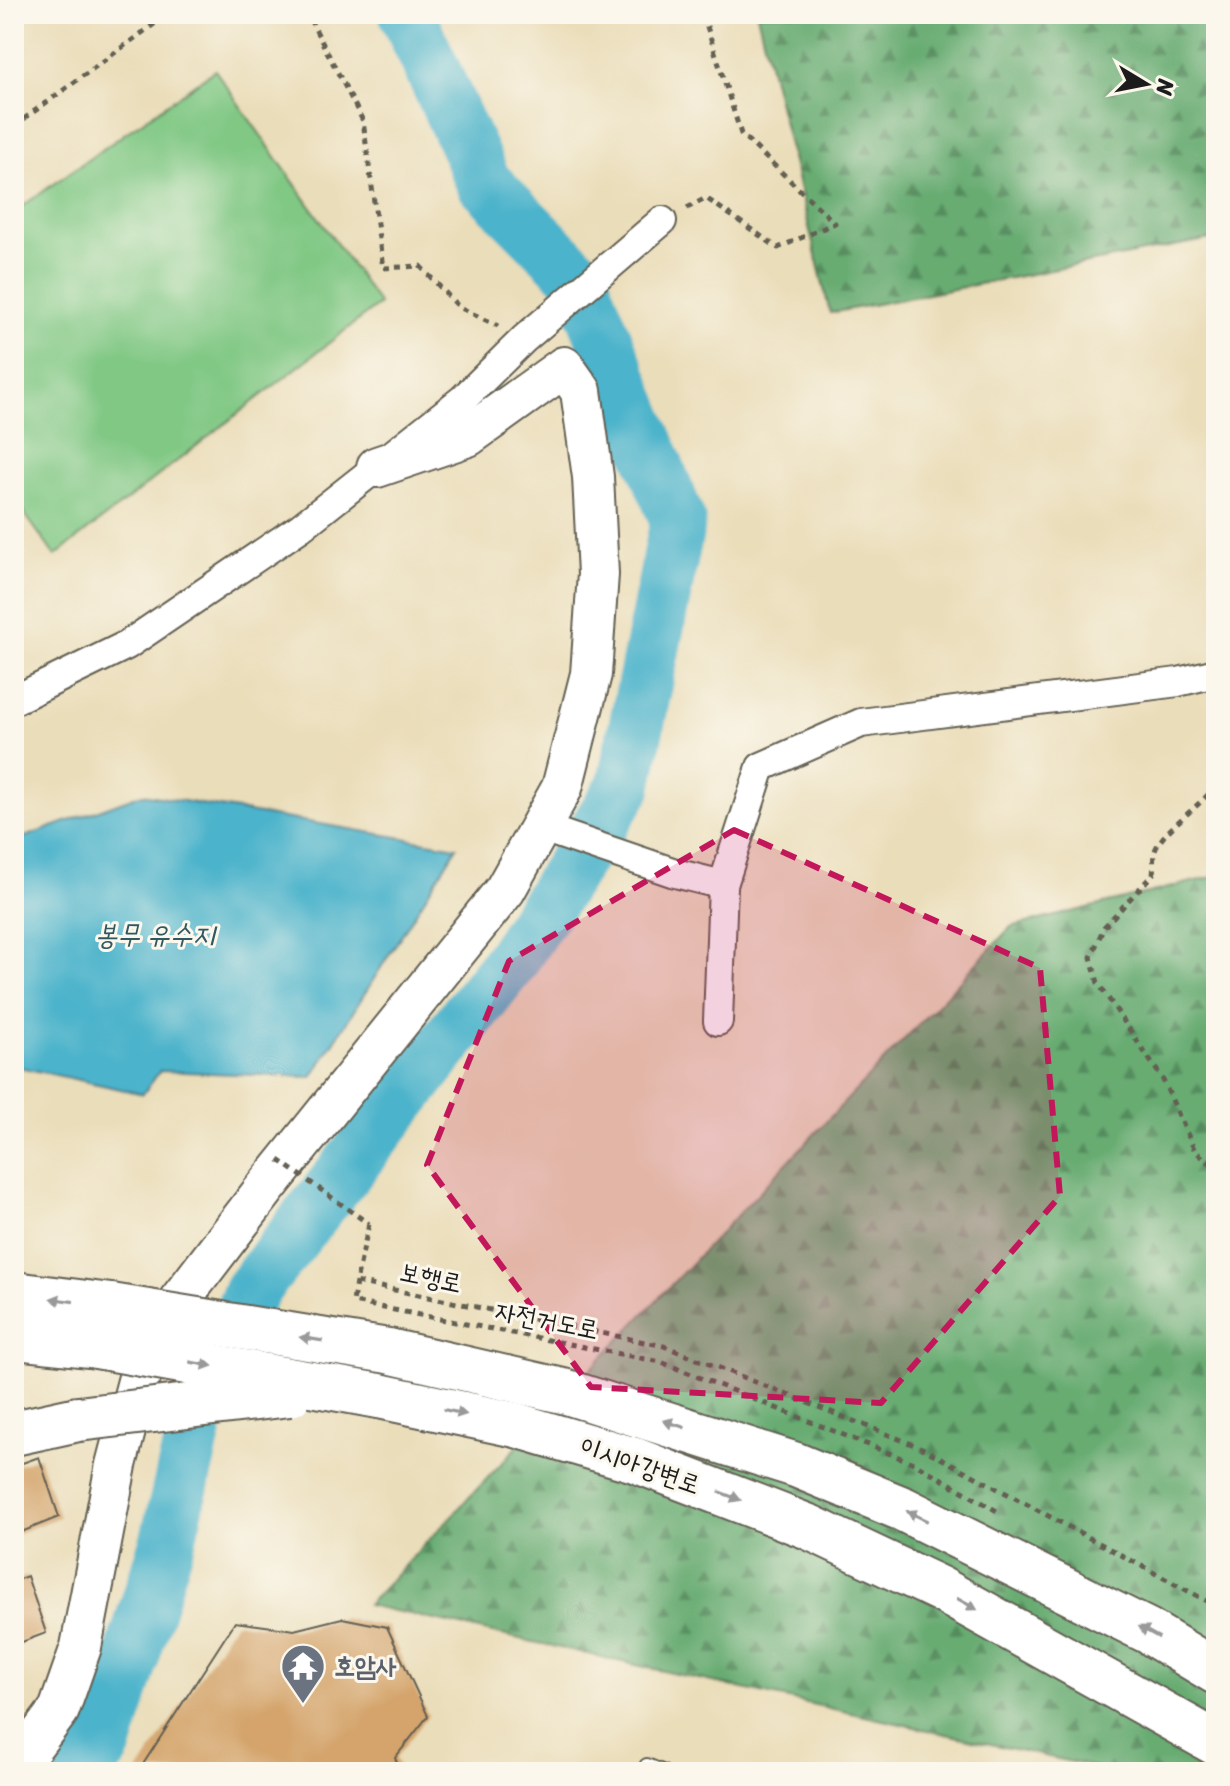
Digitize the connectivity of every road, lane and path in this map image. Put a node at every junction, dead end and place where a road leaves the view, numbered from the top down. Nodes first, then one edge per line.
1 (168, 14) edge
2 (286, 14) edge
3 (703, 14) edge
4 (14, 126) edge
5 (662, 221) joint
6 (524, 339) junction
7 (377, 467) junction
8 (1216, 673) edge
9 (14, 700) edge
10 (1216, 785) edge
11 (540, 827) junction
12 (723, 885) junction
13 (718, 1021) dead end
14 (279, 1160) dead end
15 (1216, 1168) edge
16 (356, 1282) junction
17 (14, 1294) edge
18 (104, 1326) junction
19 (14, 1337) edge
20 (661, 1362) dead end
21 (360, 1392) junction
22 (14, 1433) edge
23 (1216, 1606) edge
24 (1216, 1672) edge
25 (1216, 1743) edge
26 (17, 1766) edge
27 (647, 1766) dead end
28 (662, 1772) edge

1 - 4 path
2 - 6 path
3 - 5 path
5 - 6 street
6 - 7 street
7 - 9 street
7 - 11 street
8 - 12 street
10 - 15 path
11 - 12 street
11 - 26 street
12 - 13 street
14 - 16 path, bridge
16 - 20 path, 자전거도로
16 - 23 path, 보행로
18 -> 17 highway, 이시아강변로
18 - 19 highway, 이시아강변로
18 -> 21 highway, 이시아강변로, bridge
24 -> 18 highway, 이시아강변로, bridge
21 - 22 highway, bridge
21 -> 25 highway, 이시아강변로
27 - 28 lane

